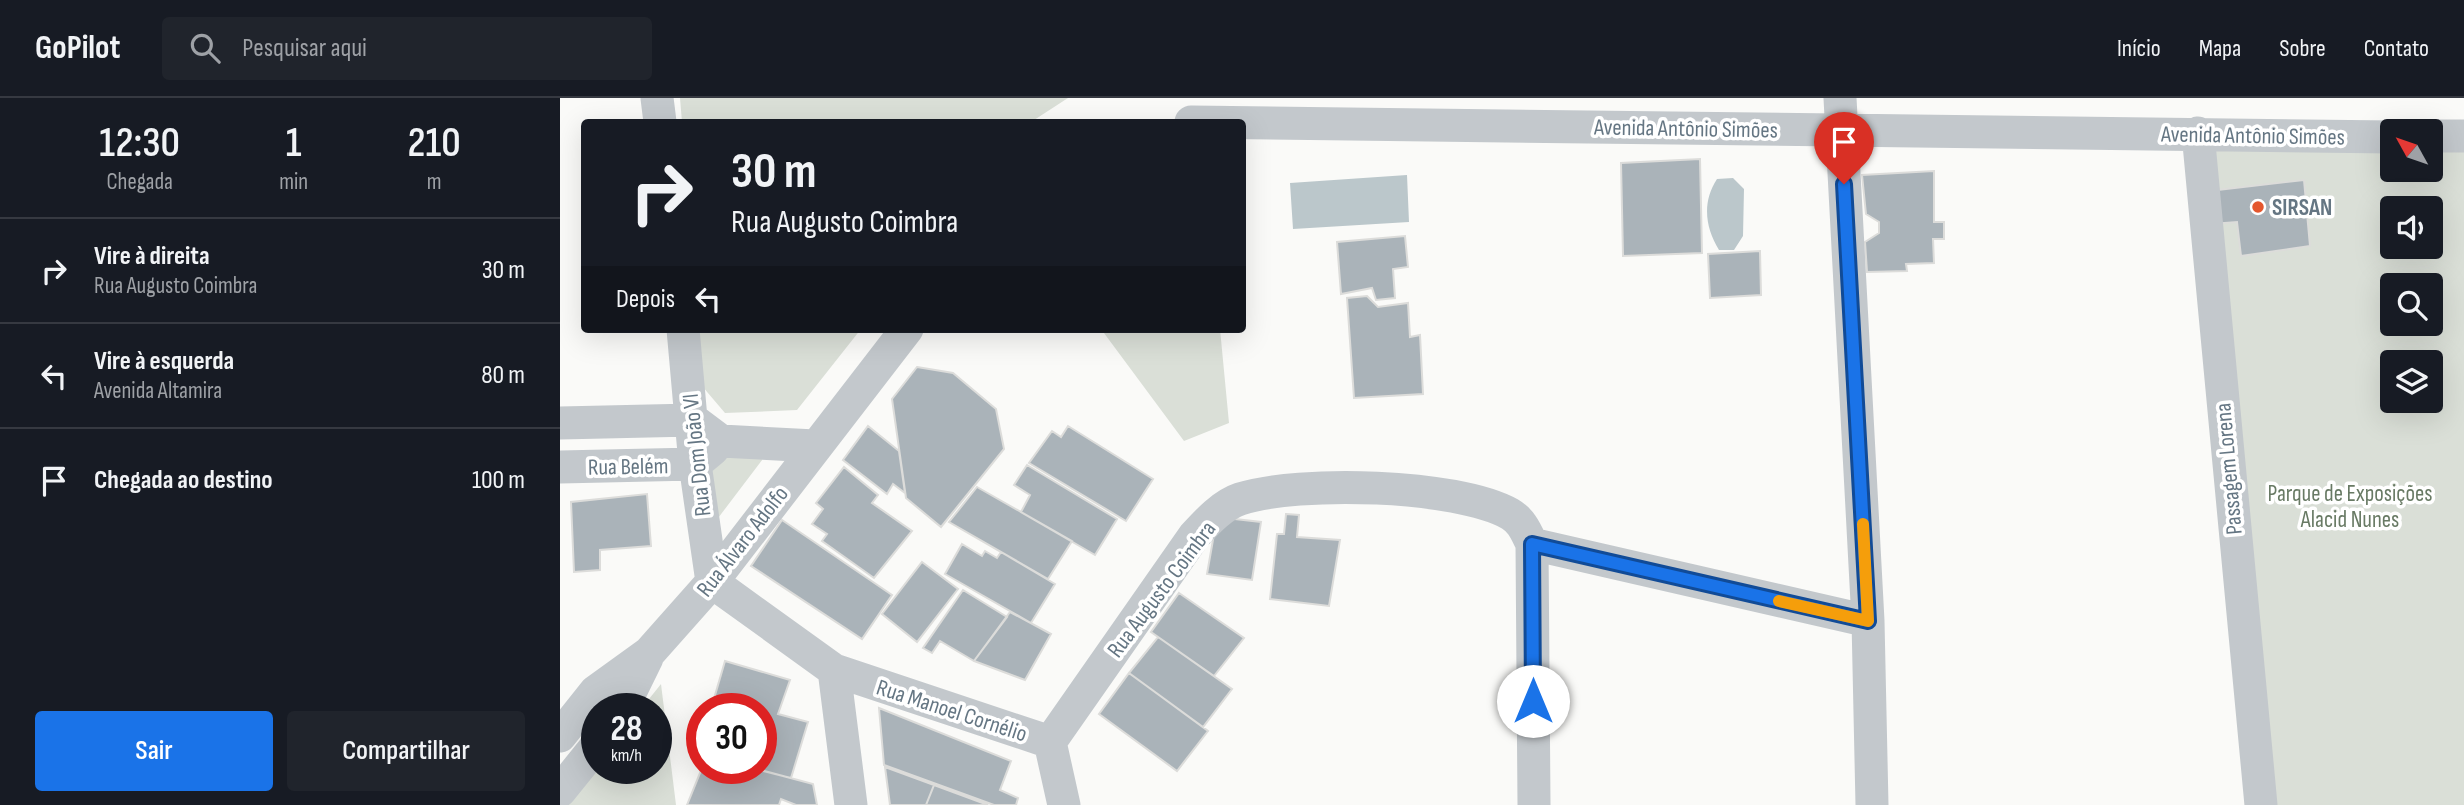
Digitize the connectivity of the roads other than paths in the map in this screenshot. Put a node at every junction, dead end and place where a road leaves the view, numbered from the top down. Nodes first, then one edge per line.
1 (657, 98) edge
2 (1841, 114) edge
3 (660, 119) edge
4 (1246, 121) edge
5 (2198, 133) junction
6 (2443, 136) edge
7 (2464, 136) edge
8 (2380, 137) edge
9 (682, 333) edge
10 (904, 333) edge
11 (693, 420) junction
12 (560, 423) edge
13 (721, 441) junction
14 (815, 446) junction
15 (695, 464) junction
16 (560, 467) edge
17 (1532, 544) junction
18 (712, 582) junction
19 (1868, 621) junction
20 (649, 653) junction
21 (834, 670) junction
22 (630, 693) edge
23 (560, 736) edge
24 (1050, 743) junction
25 (581, 765) edge
26 (560, 791) edge
27 (851, 805) edge
28 (1064, 805) edge
29 (1534, 805) edge
30 (1872, 805) edge
31 (2261, 805) edge

1 - 3 street
2 - 4 street, Avenida Antônio Simões
2 - 5 street, Avenida Antônio Simões
2 - 19 street
5 - 8 street, Avenida Antônio Simões
5 - 31 street, Passagem Lorena
6 - 7 street
9 - 11 street, Rua Dom João VI
10 - 14 street, Rua Álvaro Adolfo
11 - 12 street, Rua Belém
11 - 13 street
11 - 15 street, Rua Dom João VI
13 - 14 street
13 - 15 street
14 - 18 street, Rua Álvaro Adolfo
15 - 16 street, Rua Belém
15 - 18 street, Rua Dom João VI
17 - 19 street
17 - 24 street, Rua Augusto Coimbra
17 - 29 street
18 - 20 street, Rua Álvaro Adolfo
18 - 21 street, Rua Manoel Cornélio
19 - 30 street
20 - 22 street
20 - 23 street, Rua Álvaro Adolfo
21 - 24 street, Rua Manoel Cornélio
21 - 27 street
24 - 28 street, Rua Manoel Cornélio
25 - 26 street

